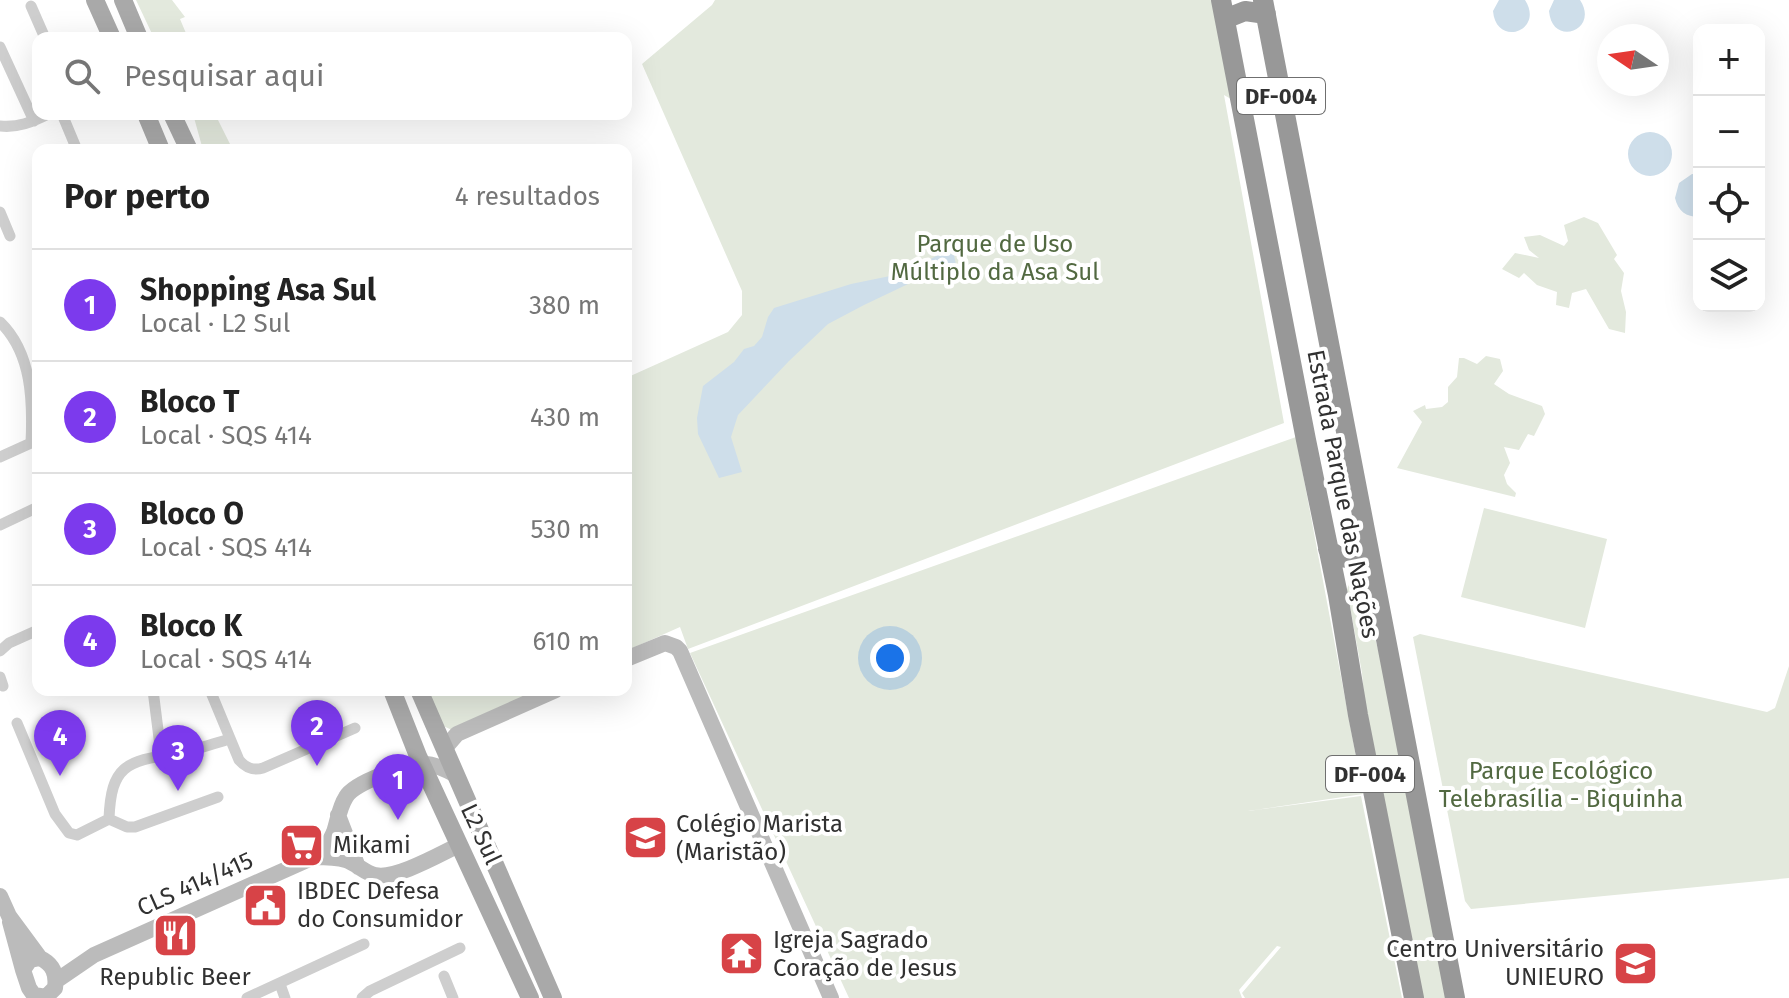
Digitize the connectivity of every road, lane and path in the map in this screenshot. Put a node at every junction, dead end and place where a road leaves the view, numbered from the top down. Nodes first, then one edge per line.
1 (124, 3) edge
2 (31, 6) dead end
3 (1264, 7) edge
4 (99, 8) edge
5 (1223, 9) edge
6 (42, 32) edge
7 (111, 32) edge
8 (137, 32) edge
9 (0, 47) edge
10 (32, 117) edge
11 (64, 120) edge
12 (148, 120) edge
13 (175, 120) edge
14 (34, 121) edge
15 (0, 126) edge
16 (74, 144) edge
17 (158, 144) edge
18 (186, 144) edge
19 (0, 212) edge
20 (10, 236) dead end
21 (0, 322) edge
22 (32, 384) edge
23 (32, 446) edge
24 (0, 457) edge
25 (32, 510) edge
26 (0, 525) edge
27 (1365, 535) junction
28 (1328, 549) junction
29 (1373, 578) junction
30 (1338, 595) junction
31 (32, 633) edge
32 (0, 651) edge
33 (632, 657) edge
34 (154, 696) edge
35 (212, 696) edge
36 (396, 696) edge
37 (422, 696) edge
38 (544, 696) edge
39 (17, 723) dead end
40 (355, 728) dead end
41 (230, 739) junction
42 (451, 741) junction
43 (161, 754) junction
44 (422, 764) junction
45 (456, 775) junction
46 (218, 797) dead end
47 (338, 815) junction
48 (109, 819) junction
49 (459, 845) junction
50 (314, 857) junction
51 (358, 867) junction
52 (0, 896) edge
53 (515, 908) junction
54 (9, 916) junction
55 (493, 916) junction
56 (364, 944) dead end
57 (460, 948) dead end
58 (94, 955) junction
59 (42, 959) junction
60 (23, 970) junction
61 (444, 976) dead end
62 (280, 984) junction
63 (56, 989) edge
64 (35, 996) edge
65 (247, 998) edge
66 (285, 998) edge
67 (362, 998) edge
68 (453, 998) edge
69 (530, 998) edge
70 (553, 998) edge
71 (831, 998) edge
72 (1414, 998) edge
73 (1455, 998) edge

1 - 4 main road
1 - 8 main road
2 - 6 street
3 - 5 highway
3 - 27 highway, Estrada Parque das Nações / DF-004
4 - 7 main road
5 - 28 highway, Estrada Parque das Nações / DF-004
9 - 10 street
11 - 16 street
12 - 17 main road
13 - 18 main road
14 - 15 street
19 - 20 street
21 - 22 street
23 - 24 street
25 - 26 street
27 - 28 highway
27 - 29 highway, Estrada Parque das Nações / DF-004
28 - 30 highway, Estrada Parque das Nações / DF-004
29 - 30 highway
29 - 73 highway, Estrada Parque das Nações / DF-004
30 - 72 highway, Estrada Parque das Nações / DF-004
31 - 32 street
33 - 71 street
34 - 43 street
35 - 41 street
36 - 44 main road, L2 Sul
37 - 42 main road, L2 Sul
38 - 42 street
39 - 48 street
40 - 41 street
41 - 43 street
42 - 45 main road, L2 Sul
43 - 48 street
44 - 45 street
44 - 47 street
44 - 49 main road, L2 Sul
45 - 53 main road, L2 Sul
46 - 48 street
47 - 50 street
47 - 51 street
49 - 51 street
49 - 55 main road, L2 Sul
50 - 51 street
50 - 58 street, CLS 414/415
52 - 54 street
53 - 55 main road
53 - 70 main road, L2 Sul
54 - 59 street
54 - 60 street
55 - 69 main road, L2 Sul
56 - 62 street
57 - 67 street
58 - 59 street, CLS 414/415
58 - 63 street, CLS 414/415
59 - 60 street
59 - 63 street
60 - 64 street
61 - 68 street
62 - 65 street
62 - 66 street
63 - 64 street

